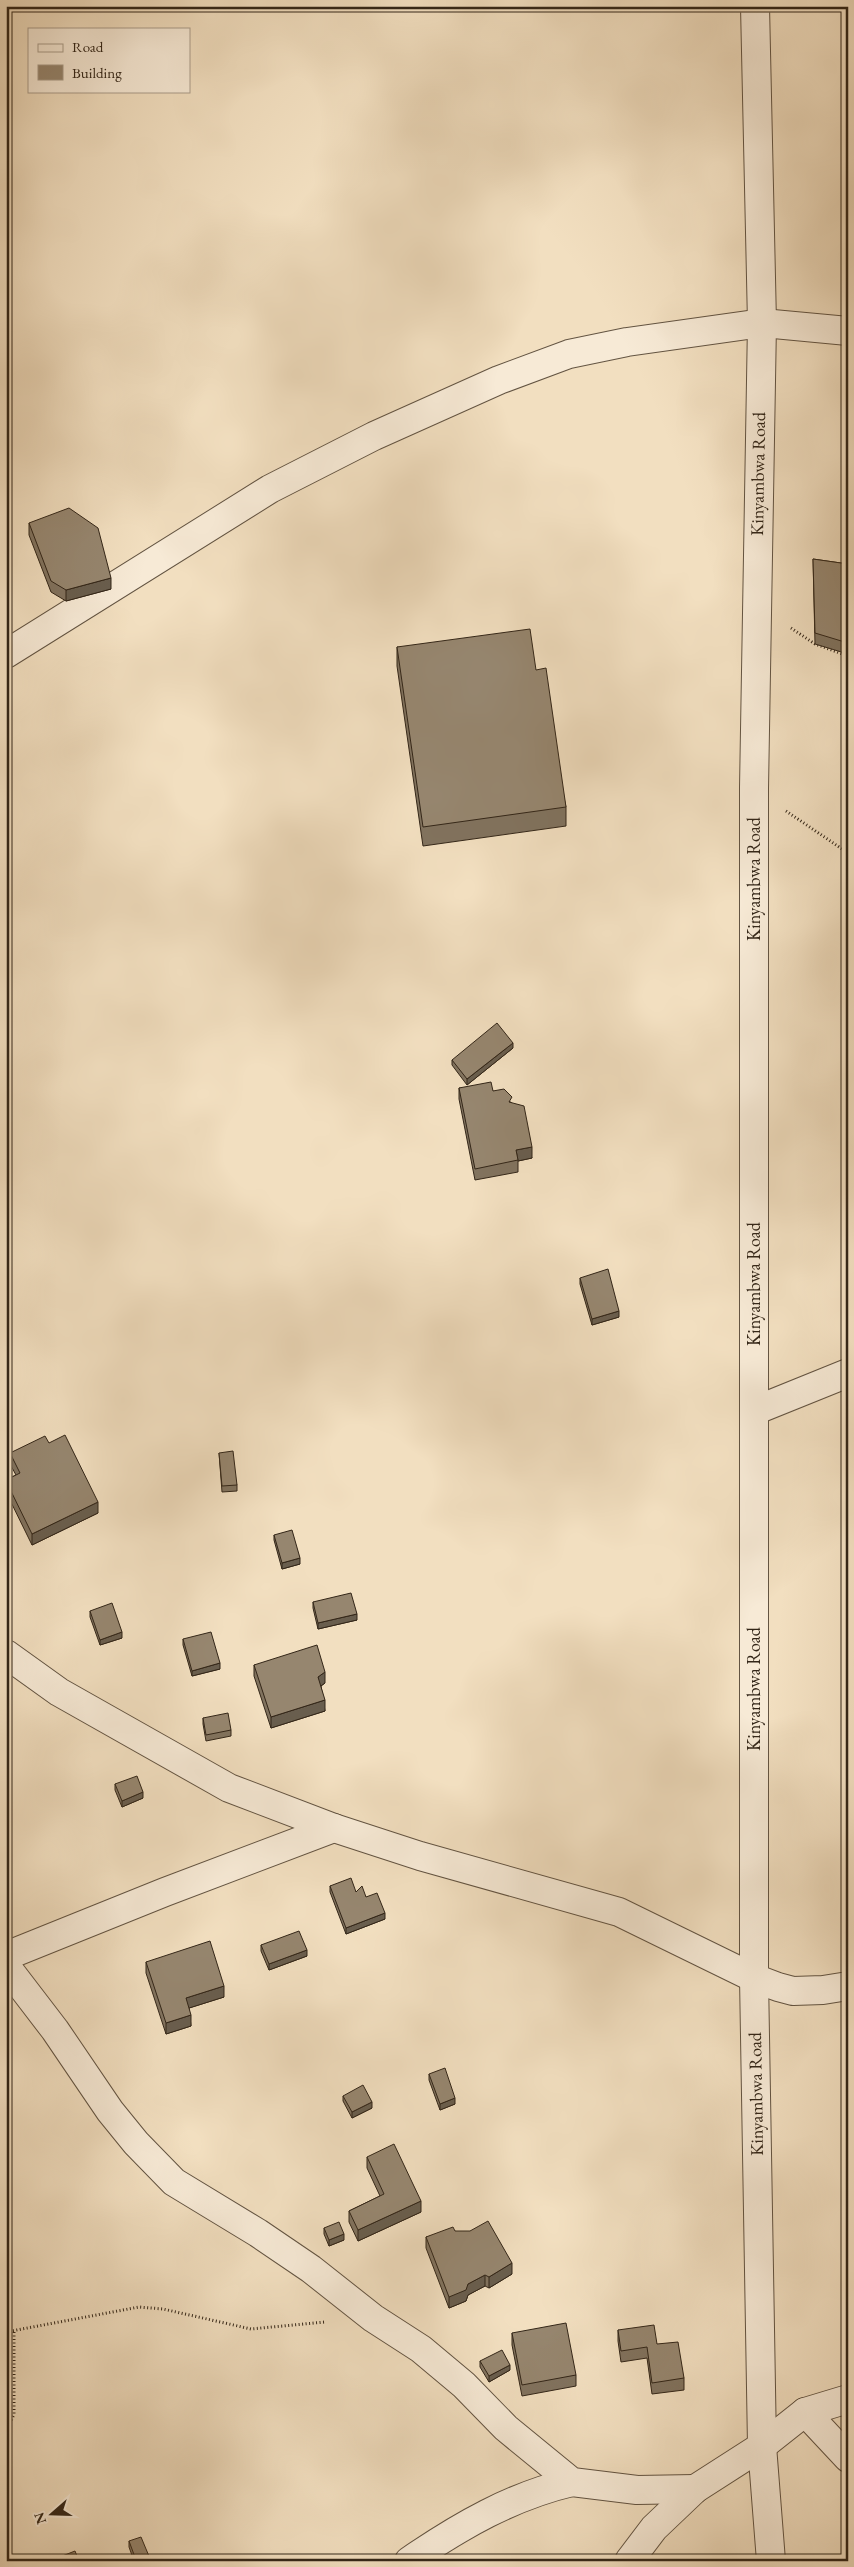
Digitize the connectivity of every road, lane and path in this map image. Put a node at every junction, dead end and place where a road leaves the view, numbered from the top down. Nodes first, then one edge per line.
1 (755, 6) edge
2 (762, 323) junction
3 (848, 331) edge
4 (755, 603) junction
5 (6, 654) edge
6 (848, 656) edge
7 (754, 788) junction
8 (848, 853) edge
9 (848, 1373) edge
10 (754, 1411) junction
11 (6, 1654) edge
12 (334, 1828) junction
13 (6, 1956) edge
14 (6, 1966) edge
15 (754, 1978) junction
16 (848, 1986) edge
17 (373, 2318) junction
18 (14, 2331) junction
19 (6, 2332) edge
20 (848, 2399) edge
21 (805, 2412) junction
22 (6, 2433) edge
23 (762, 2446) junction
24 (848, 2458) edge
25 (572, 2482) junction
26 (695, 2489) junction
27 (409, 2561) edge
28 (629, 2561) edge
29 (772, 2561) edge

1 - 2 street, Kinyambwa Road
2 - 3 street
2 - 4 street, Kinyambwa Road
2 - 5 street
4 - 6 path
4 - 7 street, Kinyambwa Road
7 - 8 path
7 - 10 street, Kinyambwa Road
9 - 10 street
10 - 15 street, Kinyambwa Road
11 - 12 street
12 - 13 street
12 - 15 street
14 - 17 street
15 - 16 street
15 - 23 street, Kinyambwa Road
17 - 18 path
17 - 25 street
18 - 19 path
18 - 22 path
20 - 21 street
21 - 23 street
21 - 24 street
23 - 26 street
23 - 29 street, Kinyambwa Road
25 - 26 street
25 - 27 street
26 - 28 street

